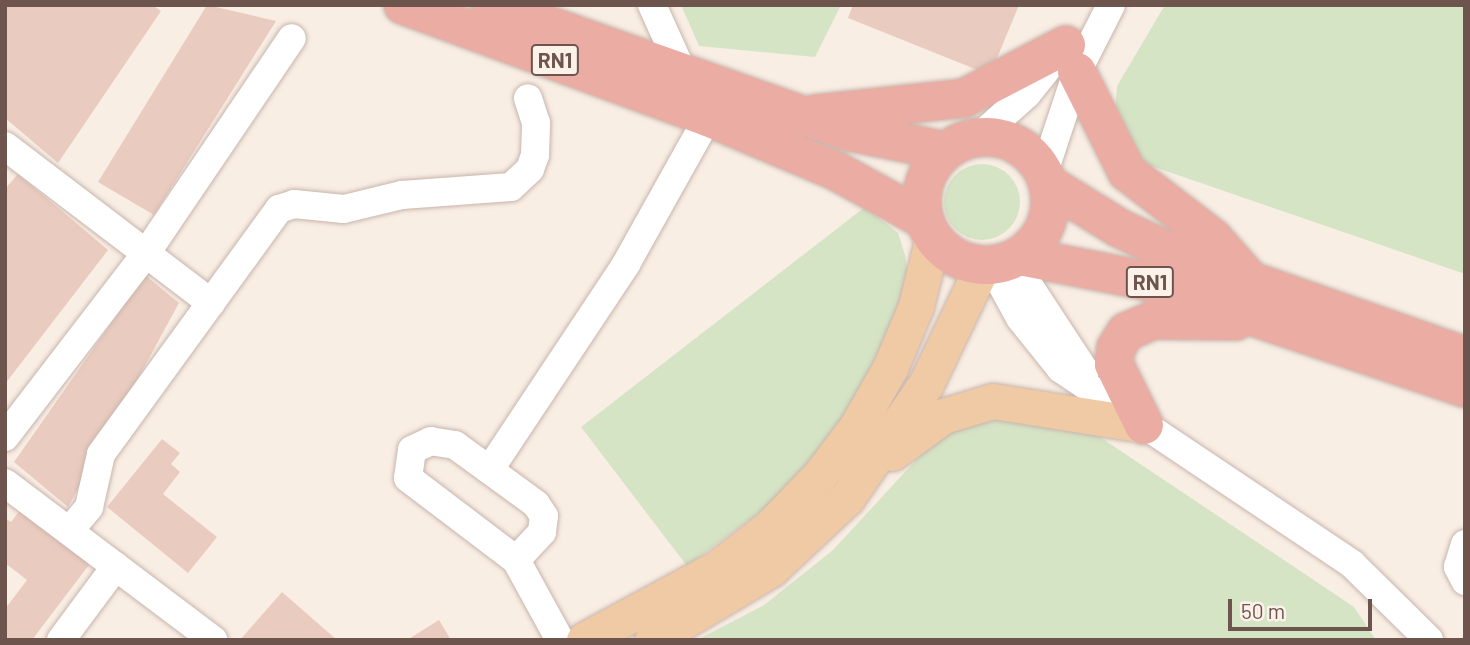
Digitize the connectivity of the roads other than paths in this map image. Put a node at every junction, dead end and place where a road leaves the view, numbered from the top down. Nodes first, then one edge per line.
1 (402, 5) edge
2 (491, 5) edge
3 (652, 5) edge
4 (1094, 5) edge
5 (1111, 5) edge
6 (292, 38) dead end
7 (1071, 59) junction
8 (681, 69) junction
9 (528, 98) dead end
10 (809, 115) junction
11 (708, 117) junction
12 (980, 136) junction
13 (5, 146) edge
14 (945, 151) junction
15 (1046, 178) junction
16 (929, 229) junction
17 (147, 253) junction
18 (1001, 261) junction
19 (1250, 280) junction
20 (211, 303) junction
21 (1277, 322) junction
22 (1465, 356) edge
23 (1465, 388) edge
24 (1144, 425) junction
25 (5, 437) edge
26 (490, 469) junction
27 (870, 470) junction
28 (5, 483) edge
29 (70, 530) junction
30 (1464, 548) edge
31 (516, 560) junction
32 (116, 566) junction
33 (1465, 582) edge
34 (61, 640) edge
35 (213, 640) edge
36 (560, 640) edge
37 (584, 640) edge
38 (652, 640) edge
39 (1429, 640) edge

1 - 11 highway, RN1
2 - 8 highway, RN1
3 - 8 street
4 - 7 street
5 - 7 street
6 - 17 street
7 - 10 highway
7 - 12 street
7 - 15 street
7 - 19 highway
8 - 10 highway, RN1
9 - 20 street
10 - 14 highway, RN1
11 - 16 highway, RN1
11 - 26 street
12 - 14 highway
12 - 15 highway, RN1
13 - 17 street
14 - 16 highway
15 - 18 highway
15 - 19 highway, RN1
16 - 18 highway, RN1
16 - 37 main road
17 - 20 street
17 - 25 street
18 - 21 highway, RN1
18 - 24 street
18 - 27 main road
19 - 22 highway, RN1
20 - 29 street
21 - 23 highway, RN1
21 - 24 highway
24 - 27 main road
24 - 39 street
26 - 31 street
26 - 31 street
27 - 38 main road
28 - 29 street
29 - 32 street
30 - 33 street
31 - 36 street
32 - 34 street
32 - 35 street

